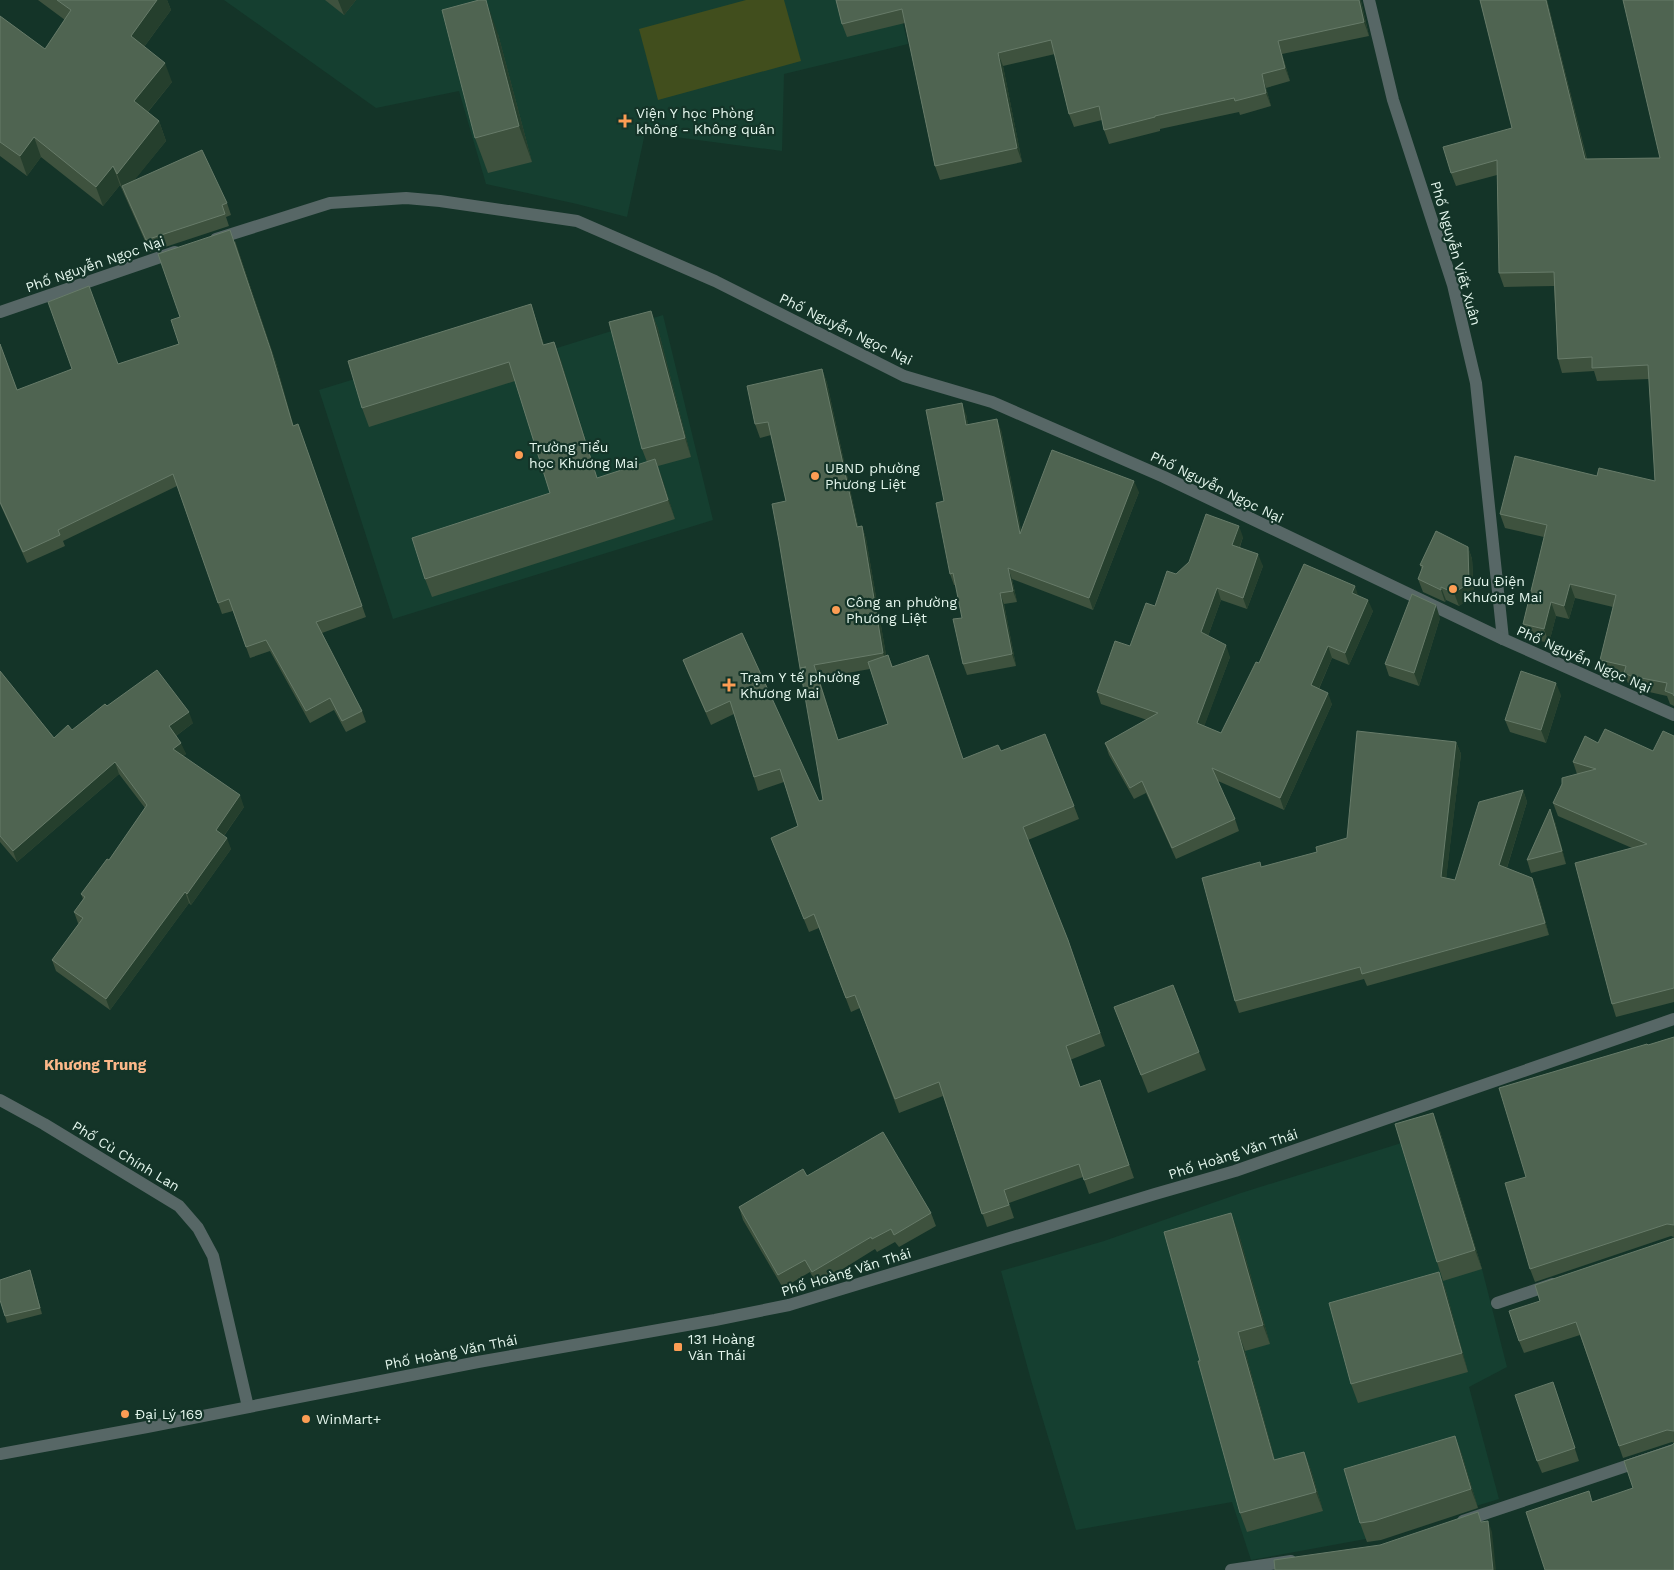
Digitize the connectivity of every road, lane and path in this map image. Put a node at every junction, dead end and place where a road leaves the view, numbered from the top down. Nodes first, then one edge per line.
1 (1370, 0) edge
2 (201, 244) edge
3 (183, 250) edge
4 (0, 312) edge
5 (1503, 639) junction
6 (1674, 715) edge
7 (1674, 1019) edge
8 (0, 1100) edge
9 (1562, 1281) edge
10 (1497, 1303) dead end
11 (248, 1407) junction
12 (1674, 1450) edge
13 (0, 1454) edge
14 (1448, 1526) edge
15 (1307, 1559) edge
16 (1231, 1570) edge

1 - 5 street, Phố Nguyễn Viết Xuân
2 - 5 street, Phố Nguyễn Ngọc Nại
3 - 4 street, Phố Nguyễn Ngọc Nại
5 - 6 street, Phố Nguyễn Ngọc Nại
7 - 11 street, Phố Hoàng Văn Thái
8 - 11 street, Phố Cù Chính Lan
9 - 10 street
11 - 13 street, Phố Hoàng Văn Thái
12 - 14 street
15 - 16 street

